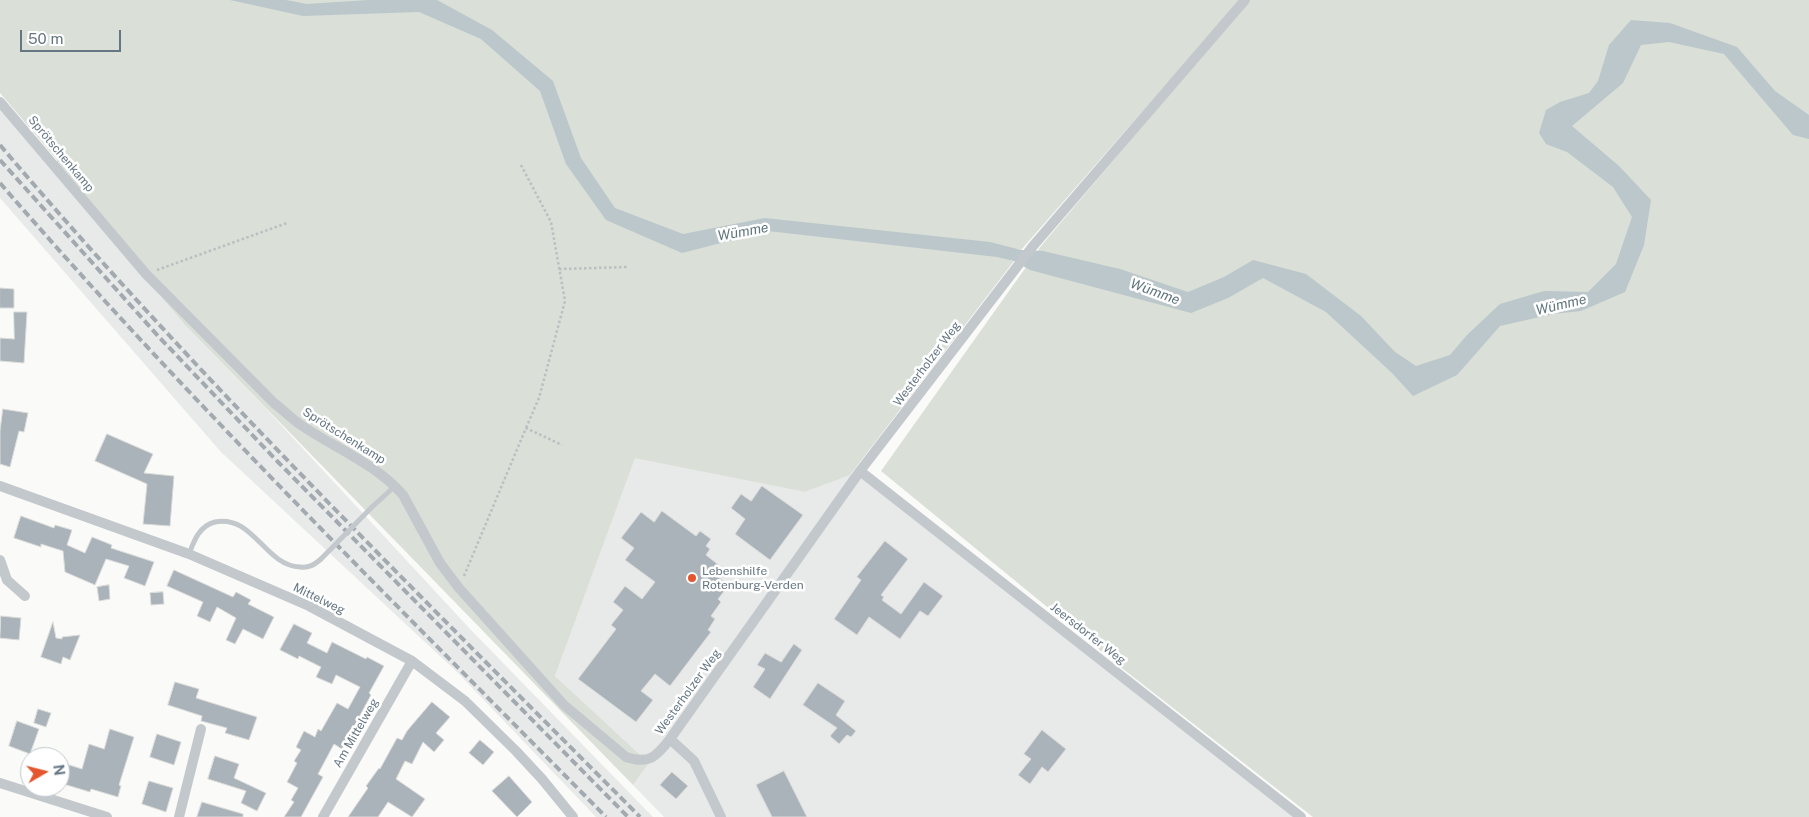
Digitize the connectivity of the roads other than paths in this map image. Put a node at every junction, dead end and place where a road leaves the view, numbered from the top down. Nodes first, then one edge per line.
1 (1244, 0) edge
2 (0, 102) edge
3 (860, 472) junction
4 (395, 486) junction
5 (1, 488) edge
6 (190, 554) junction
7 (0, 560) edge
8 (25, 596) dead end
9 (412, 661) junction
10 (201, 729) dead end
11 (670, 739) junction
12 (650, 759) joint
13 (0, 783) edge
14 (107, 817) edge
15 (179, 817) edge
16 (322, 817) edge
17 (573, 817) edge
18 (722, 817) edge
19 (1301, 817) edge

1 - 3 street, Westerholzer Weg
2 - 4 street, Sprötschenkamp
3 - 11 street, Westerholzer Weg
3 - 19 street, Jeersdorfer Weg
4 - 6 lane, bridge
4 - 12 street, Sprötschenkamp
5 - 6 street, Mittelweg
6 - 9 street, Mittelweg
7 - 8 street
9 - 16 street, Am Mittelweg
9 - 17 street, Mittelweg
10 - 15 street
11 - 12 street, Westerholzer Weg
11 - 18 street
13 - 14 street

